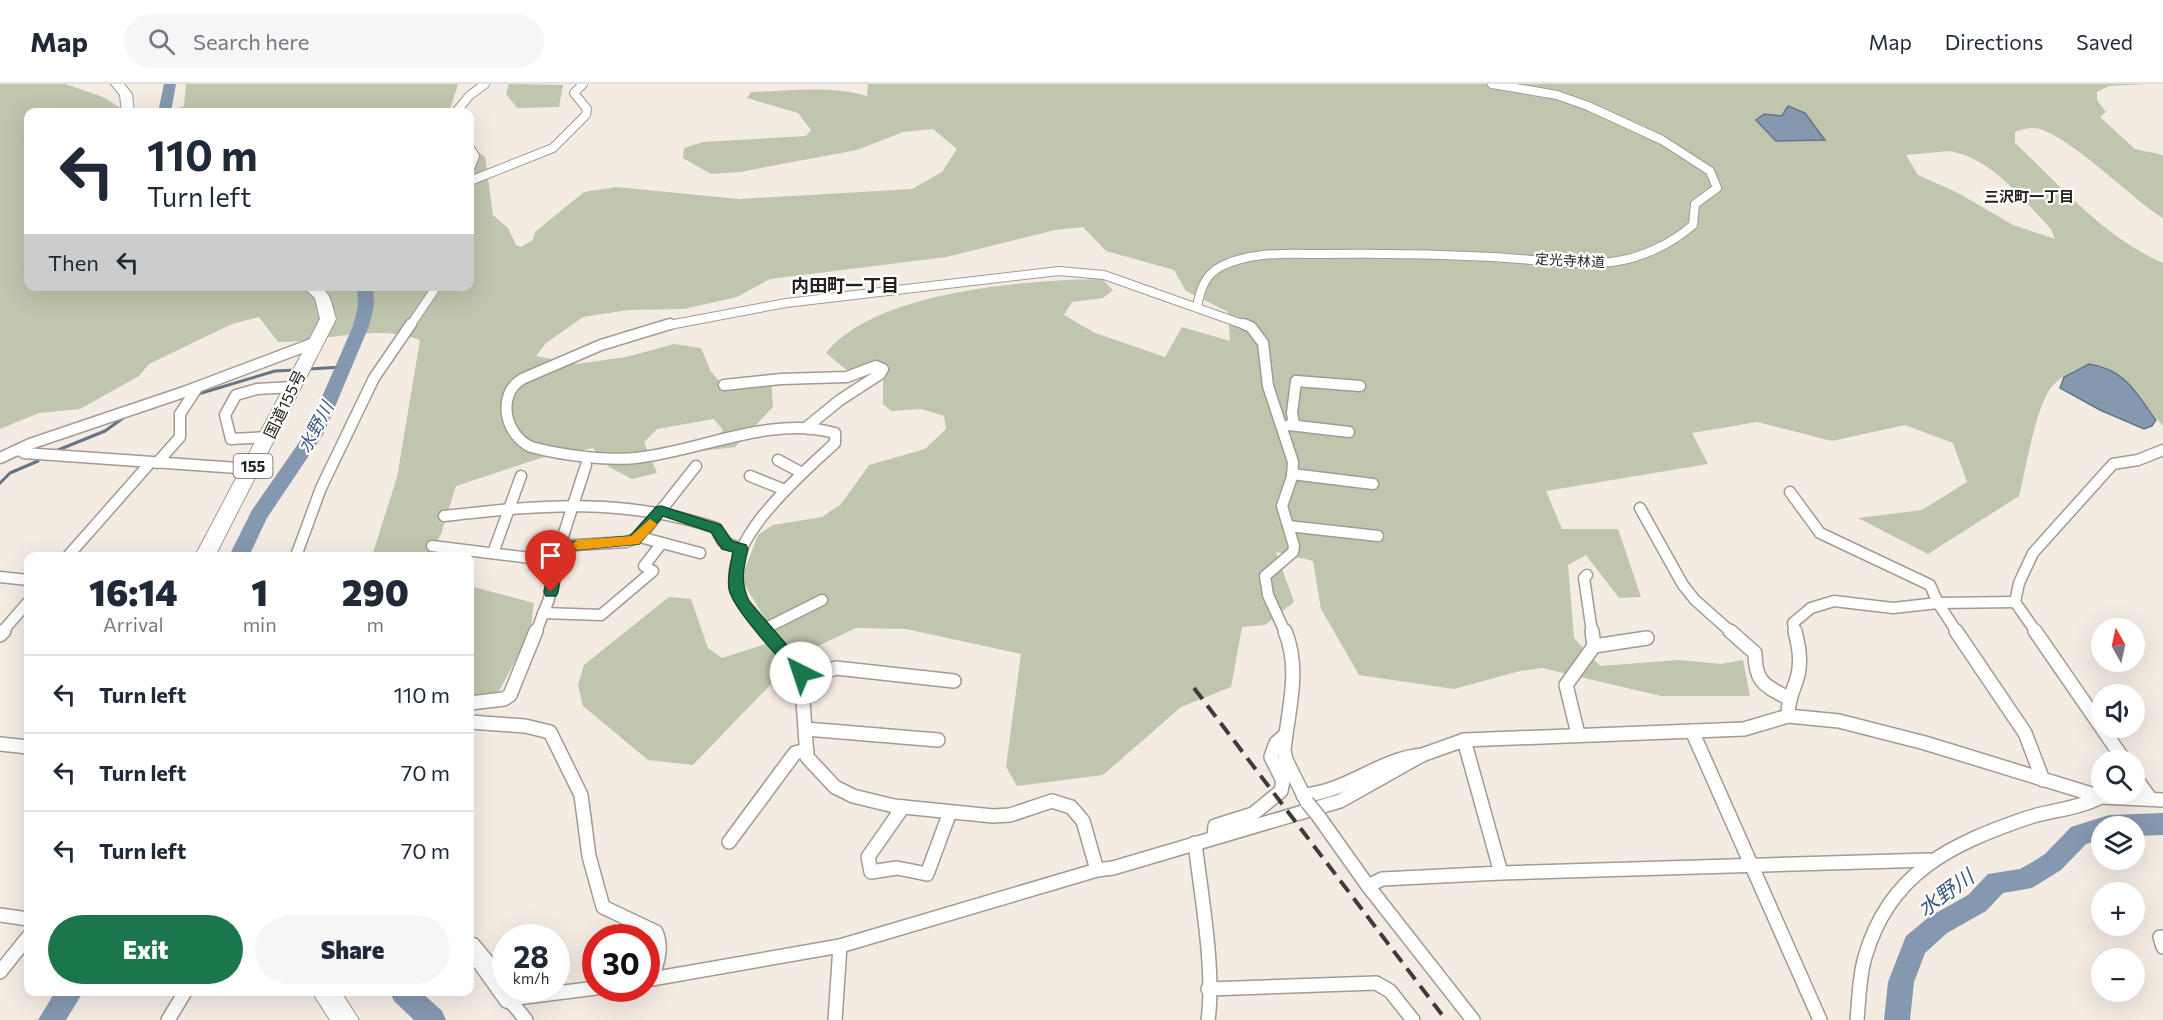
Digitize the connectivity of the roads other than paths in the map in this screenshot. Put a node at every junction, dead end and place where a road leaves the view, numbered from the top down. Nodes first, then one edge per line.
1 (117, 84) edge
2 (484, 84) edge
3 (583, 84) edge
4 (1492, 84) edge
5 (128, 108) edge
6 (459, 108) edge
7 (474, 179) edge
8 (316, 291) edge
9 (433, 291) edge
10 (1197, 307) junction
11 (314, 344) junction
12 (298, 376) junction
13 (724, 385) dead end
14 (1360, 386) dead end
15 (197, 388) junction
16 (1294, 424) junction
17 (1282, 426) junction
18 (808, 429) junction
19 (1348, 432) dead end
20 (268, 437) junction
21 (19, 450) junction
22 (2163, 450) edge
23 (0, 458) edge
24 (778, 460) dead end
25 (153, 463) junction
26 (586, 465) dead end
27 (696, 466) dead end
28 (252, 469) junction
29 (802, 473) junction
30 (1292, 474) junction
31 (520, 476) dead end
32 (750, 476) dead end
33 (1373, 484) dead end
34 (785, 490) junction
35 (1790, 492) dead end
36 (574, 505) junction
37 (509, 508) junction
38 (1640, 508) dead end
39 (661, 511) junction
40 (444, 516) dead end
41 (1288, 526) junction
42 (1378, 536) dead end
43 (640, 537) junction
44 (662, 543) junction
45 (432, 546) dead end
46 (559, 546) junction
47 (741, 549) junction
48 (72, 552) edge
49 (207, 552) edge
50 (297, 552) edge
51 (493, 553) junction
52 (700, 553) dead end
53 (555, 561) junction
54 (1587, 575) dead end
55 (0, 577) edge
56 (24, 580) edge
57 (822, 600) dead end
58 (2015, 602) junction
59 (1938, 603) junction
60 (24, 607) edge
61 (543, 614) junction
62 (764, 629) junction
63 (0, 635) edge
64 (1647, 638) dead end
65 (1594, 646) junction
66 (804, 679) junction
67 (954, 681) dead end
68 (1788, 698) junction
69 (474, 703) edge
70 (1788, 716) junction
71 (474, 722) edge
72 (806, 729) junction
73 (1692, 731) junction
74 (1578, 734) junction
75 (1285, 735) junction
76 (938, 740) dead end
77 (1464, 740) junction
78 (0, 744) edge
79 (24, 747) edge
80 (807, 750) junction
81 (2117, 750) edge
82 (1422, 755) junction
83 (2043, 780) junction
84 (2145, 788) edge
85 (2091, 794) edge
86 (1305, 798) junction
87 (2156, 799) edge
88 (2091, 803) edge
89 (903, 807) junction
90 (950, 812) junction
91 (1214, 836) junction
92 (729, 842) dead end
93 (1196, 843) junction
94 (1930, 860) junction
95 (1752, 867) junction
96 (1097, 870) junction
97 (1501, 873) junction
98 (1368, 886) junction
99 (0, 915) edge
100 (24, 918) edge
101 (639, 924) edge
102 (24, 942) edge
103 (840, 946) junction
104 (474, 951) edge
105 (0, 972) edge
106 (492, 973) edge
107 (660, 977) edge
108 (1208, 989) junction
109 (183, 996) edge
110 (329, 996) edge
111 (511, 1002) edge
112 (168, 1020) edge
113 (346, 1020) edge
114 (526, 1020) edge
115 (835, 1020) edge
116 (1208, 1020) edge
117 (1413, 1020) edge
118 (1473, 1020) edge
119 (1820, 1020) edge
120 (1857, 1020) edge

1 - 5 highway
2 - 6 street
3 - 7 street
4 - 10 street, 定光寺林道
8 - 11 highway, 国道155号 / 155
9 - 50 street
10 - 17 street
10 - 18 street
11 - 12 highway, 国道155号 / 155
11 - 15 street
12 - 20 highway, 国道155号 / 155
12 - 20 street
13 - 18 street
14 - 16 street
15 - 21 street
15 - 25 street
16 - 17 street
16 - 19 street
17 - 30 street
18 - 29 street
20 - 28 highway, 国道155号 / 155
21 - 23 street
21 - 25 street
22 - 58 street
24 - 29 street
25 - 28 street
25 - 48 street
26 - 36 street
27 - 39 street
28 - 49 highway, 国道155号 / 155
29 - 34 street
30 - 33 street
30 - 41 street
31 - 37 street
32 - 34 street
34 - 47 street
35 - 59 street
36 - 37 street
36 - 39 street
36 - 46 street
37 - 40 street
37 - 51 street
38 - 68 street
39 - 43 street
39 - 47 street
41 - 42 street
41 - 75 street
43 - 44 street
43 - 46 street
44 - 52 street
44 - 61 street
45 - 51 street
46 - 53 street
47 - 62 street
51 - 53 street
53 - 61 street
54 - 65 street
55 - 56 street
57 - 62 street
58 - 59 street
58 - 81 street
59 - 68 street
59 - 83 street
60 - 63 street
61 - 69 street
62 - 66 street
64 - 65 street
65 - 74 street
66 - 67 street
66 - 72 street
68 - 70 street
70 - 73 street
70 - 83 street
71 - 101 street
72 - 76 street
72 - 80 street
73 - 74 street
73 - 95 street
74 - 77 street
75 - 86 street
75 - 91 street
77 - 82 street
77 - 97 street
78 - 79 street
80 - 89 street
80 - 92 street
82 - 86 street
82 - 91 street
83 - 85 street
84 - 87 street
86 - 98 street, bridge
88 - 94 street
89 - 90 street
89 - 90 street
90 - 96 street
91 - 93 street
93 - 96 street
93 - 108 street
94 - 95 street
94 - 120 street
95 - 97 street
95 - 119 street
96 - 103 street
97 - 98 street
98 - 118 street
99 - 100 street
102 - 105 street
103 - 107 street
103 - 115 street
104 - 106 street
108 - 116 street
108 - 117 street
109 - 112 street
110 - 113 highway
111 - 114 street

